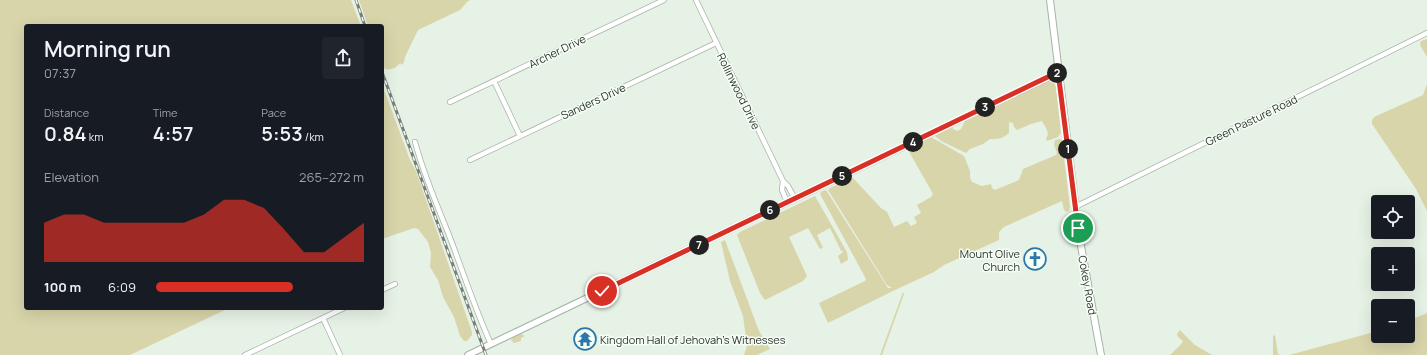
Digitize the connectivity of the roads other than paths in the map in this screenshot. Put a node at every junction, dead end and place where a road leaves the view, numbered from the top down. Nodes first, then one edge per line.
1 (664, 0) edge
2 (696, 0) edge
3 (1050, 0) edge
4 (1427, 33) edge
5 (716, 43) junction
6 (1058, 72) junction
7 (494, 81) junction
8 (450, 102) dead end
9 (520, 136) junction
10 (415, 142) dead end
11 (470, 160) dead end
12 (783, 181) junction
13 (794, 199) junction
14 (788, 202) junction
15 (1075, 207) junction
16 (395, 284) dead end
17 (384, 289) edge
18 (340, 310) edge
19 (323, 318) junction
20 (491, 344) junction
21 (245, 355) edge
22 (340, 355) edge
23 (469, 355) edge
24 (1101, 355) edge

1 - 7 street, Archer Drive
2 - 5 street, Rollinwood Drive
3 - 6 main road, Cokey Road
4 - 15 street, Green Pasture Road
5 - 9 street, Sanders Drive
5 - 12 street, Rollinwood Drive
6 - 13 street
6 - 15 main road, Cokey Road
7 - 8 street, Archer Drive
7 - 9 street
9 - 11 street, Sanders Drive
10 - 20 street
12 - 13 street, Rollinwood Drive
12 - 14 street, Rollinwood Drive
13 - 14 street
14 - 20 street
15 - 24 main road, Cokey Road
16 - 17 street
18 - 19 street
19 - 21 street
19 - 22 street
20 - 23 street

